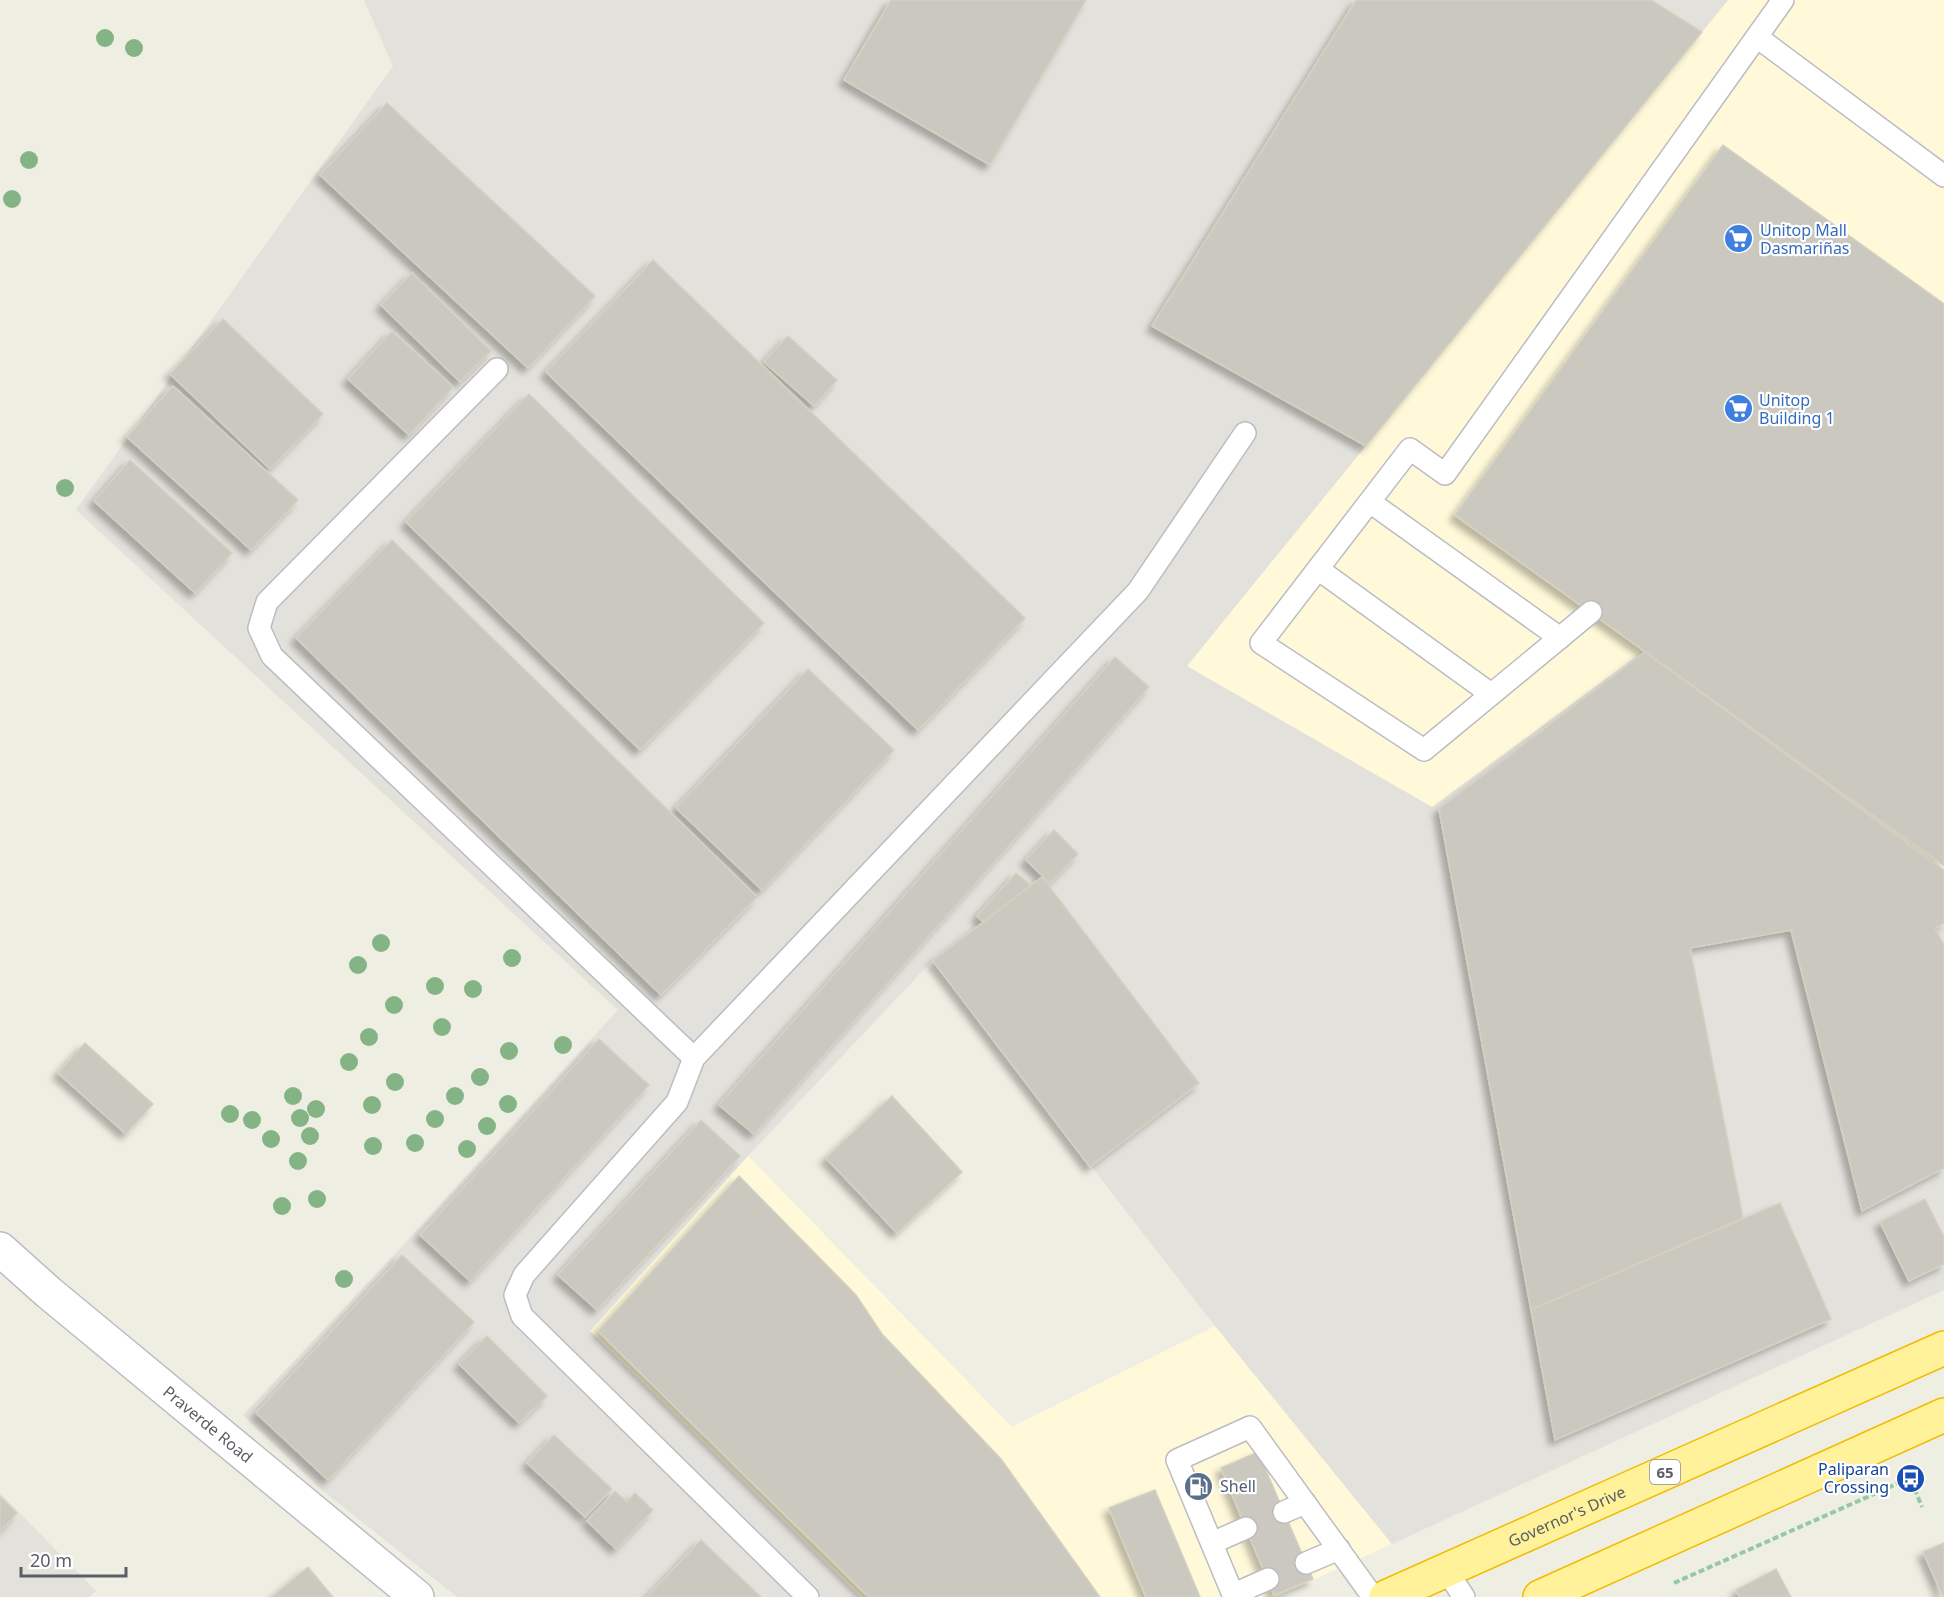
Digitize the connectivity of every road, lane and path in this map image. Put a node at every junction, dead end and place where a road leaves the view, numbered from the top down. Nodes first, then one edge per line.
1 (1783, 0) edge
2 (1757, 37) junction
3 (1944, 176) edge
4 (497, 369) dead end
5 (1245, 433) dead end
6 (1370, 502) junction
7 (1318, 569) junction
8 (1592, 612) dead end
9 (1560, 638) junction
10 (1491, 694) junction
11 (694, 1058) junction
12 (0, 1249) edge
13 (1944, 1348) edge
14 (1944, 1415) edge
15 (1305, 1503) junction
16 (1923, 1507) dead end
17 (1284, 1512) dead end
18 (1246, 1528) dead end
19 (1212, 1543) junction
20 (1339, 1549) junction
21 (1306, 1563) dead end
22 (1446, 1570) junction
23 (1268, 1579) dead end
24 (1674, 1583) dead end
25 (1234, 1595) edge
26 (417, 1597) edge
27 (808, 1597) edge
28 (1373, 1597) edge
29 (1386, 1597) edge
30 (1464, 1597) edge
31 (1540, 1597) edge

1 - 2 lane
2 - 3 lane
2 - 6 lane
4 - 11 lane
5 - 11 lane
6 - 7 lane
6 - 9 lane
7 - 10 lane
7 - 10 lane
8 - 9 lane
9 - 10 lane
11 - 27 lane
12 - 26 street, Praverde Road
13 - 22 highway, Governor's Drive / 65
14 - 31 highway
15 - 17 lane
15 - 19 lane
15 - 20 lane
16 - 24 path
18 - 19 lane
19 - 25 lane
20 - 21 lane
20 - 28 lane
22 - 29 highway, Governor's Drive / 65
22 - 30 lane
23 - 25 lane

